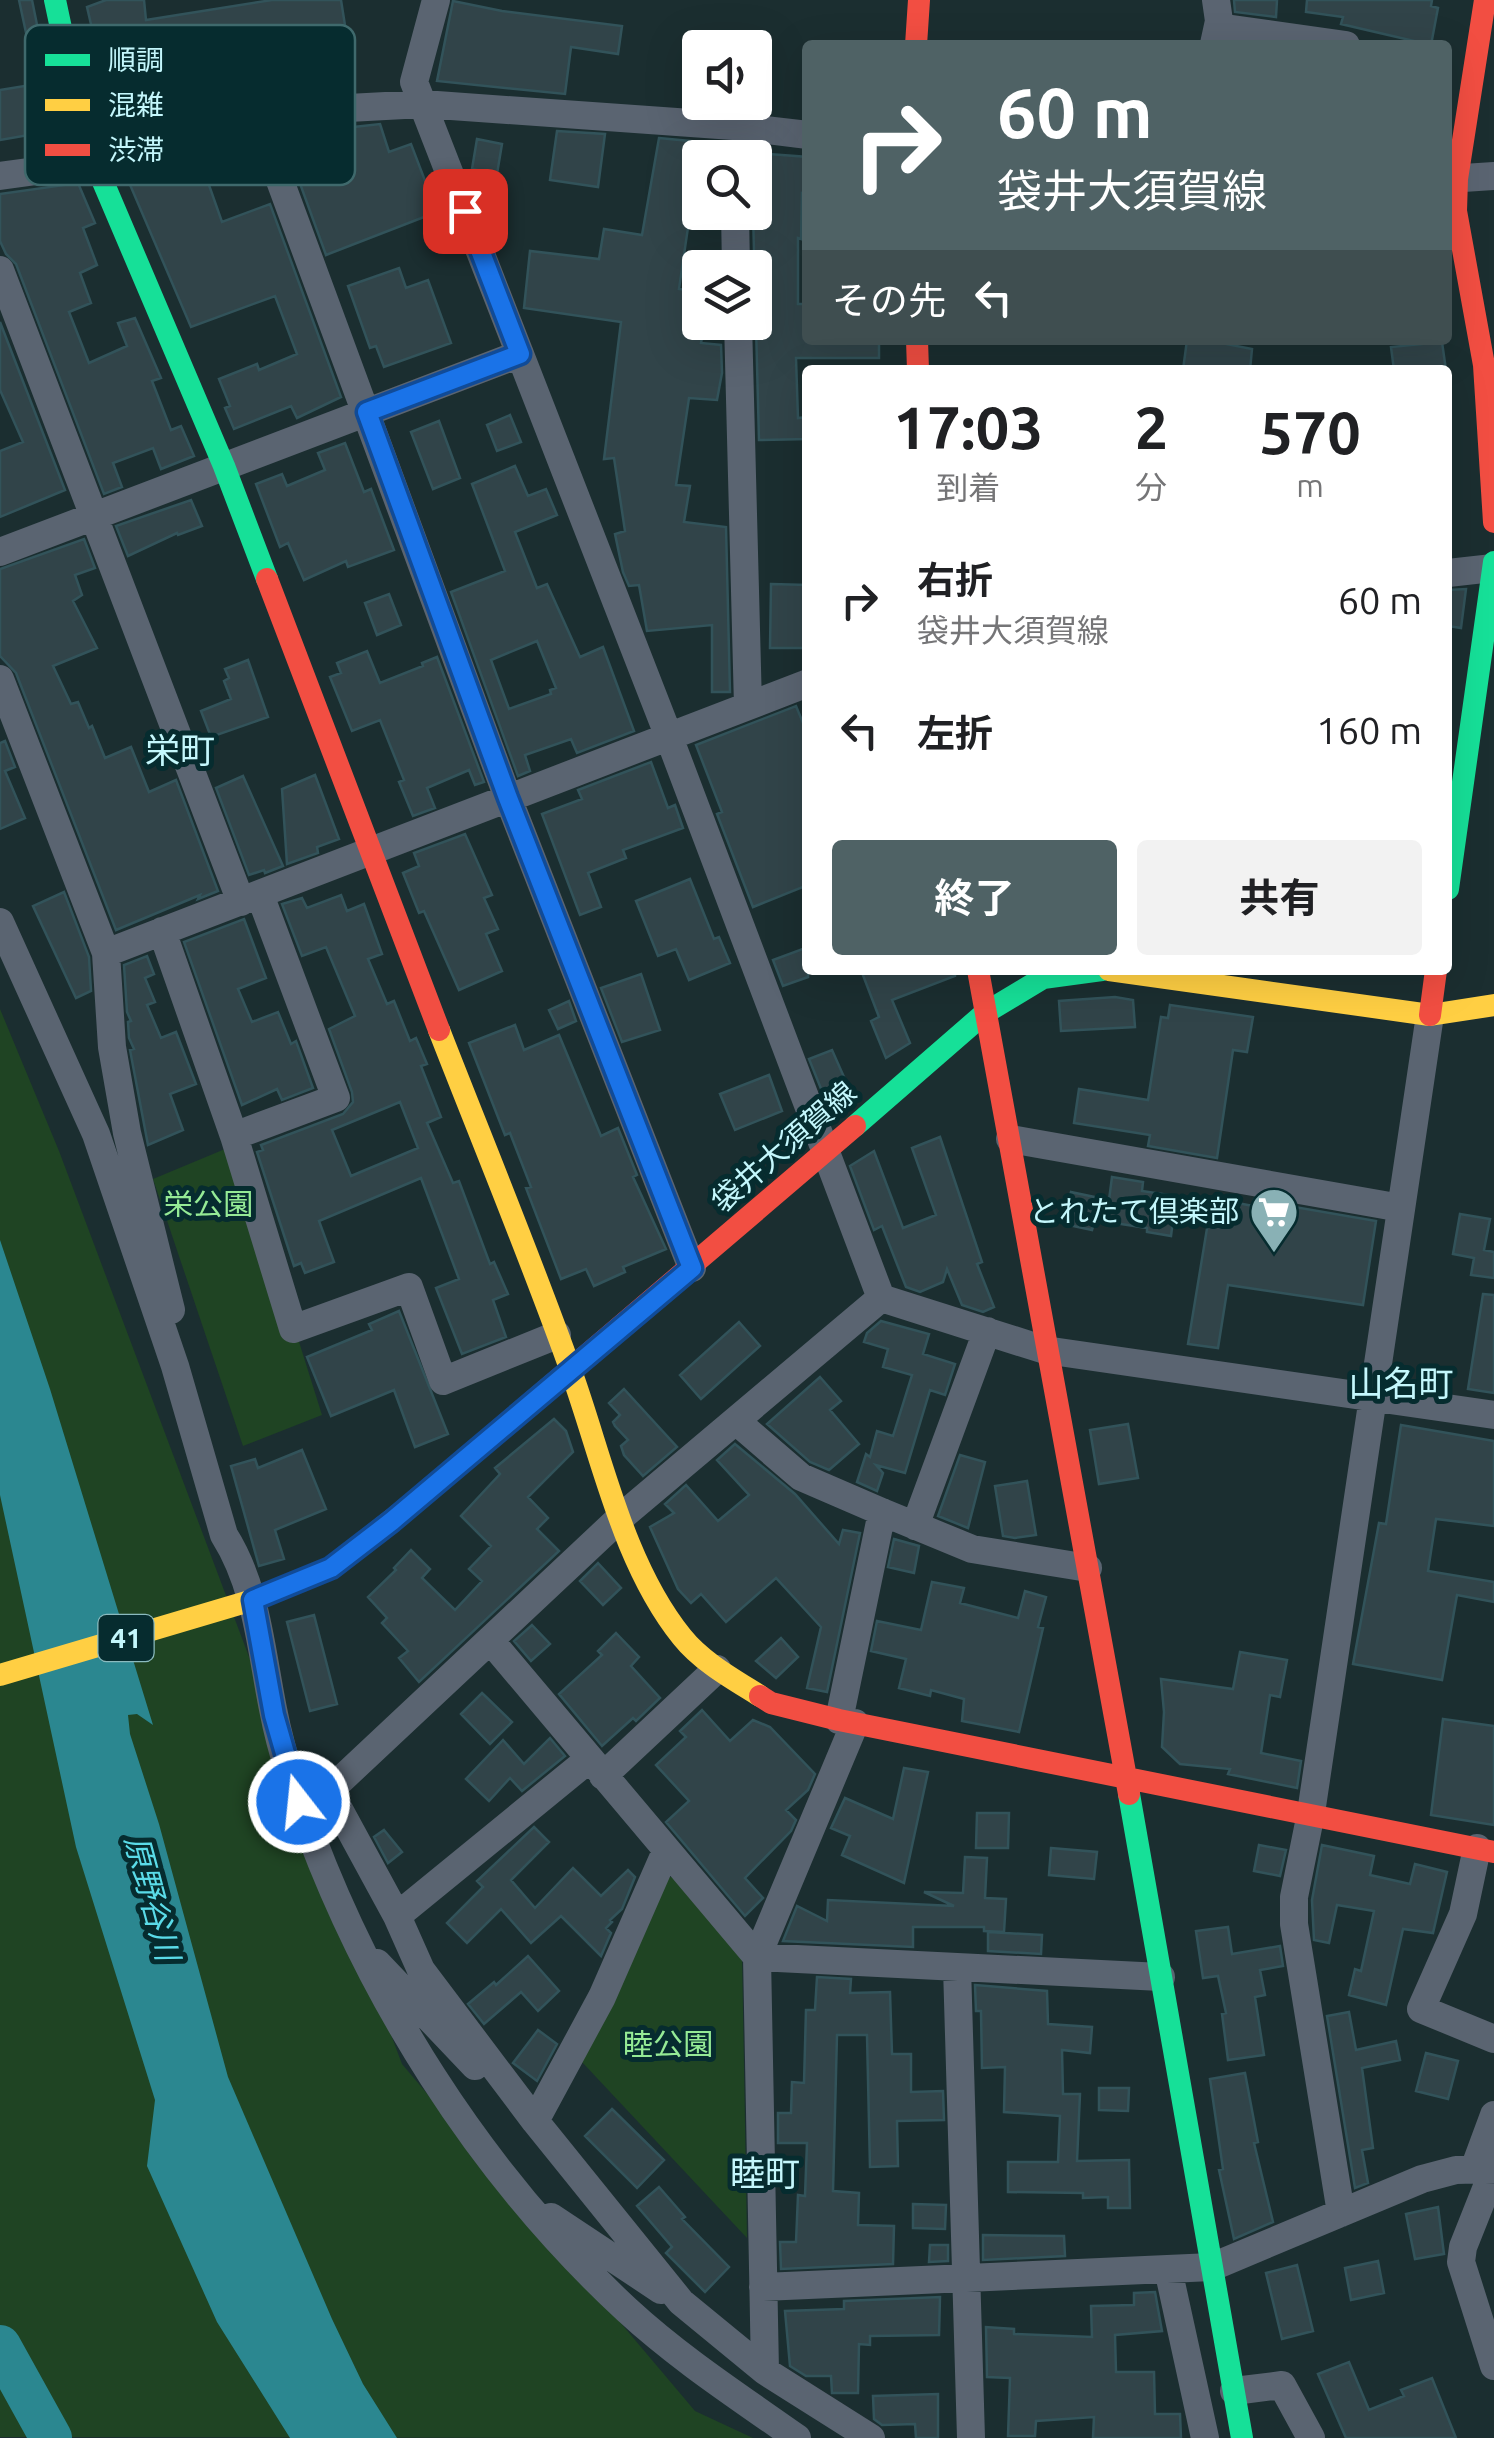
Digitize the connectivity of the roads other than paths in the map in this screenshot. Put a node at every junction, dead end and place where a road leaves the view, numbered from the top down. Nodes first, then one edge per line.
1 (55, 0) edge
2 (436, 0) edge
3 (919, 0) edge
4 (1485, 0) edge
5 (1216, 24) edge
6 (60, 25) edge
7 (916, 40) edge
8 (1315, 40) edge
9 (1462, 61) edge
10 (423, 104) junction
11 (355, 108) edge
12 (732, 126) junction
13 (802, 134) edge
14 (733, 140) edge
15 (25, 173) edge
16 (0, 176) edge
17 (1494, 176) edge
18 (1452, 179) edge
19 (104, 185) edge
20 (283, 185) edge
21 (0, 270) edge
22 (738, 340) edge
23 (520, 354) junction
24 (367, 412) junction
25 (224, 466) junction
26 (93, 518) junction
27 (1494, 522) edge
28 (0, 552) edge
29 (1494, 565) edge
30 (1452, 573) edge
31 (0, 679) edge
32 (802, 685) edge
33 (748, 706) junction
34 (670, 737) junction
35 (508, 798) junction
36 (370, 853) junction
37 (1452, 860) edge
38 (250, 898) junction
39 (0, 922) edge
40 (162, 932) junction
41 (106, 953) junction
42 (979, 975) edge
43 (1056, 975) edge
44 (1184, 975) edge
45 (1435, 975) edge
46 (1262, 980) edge
47 (1494, 1005) edge
48 (985, 1013) junction
49 (1430, 1015) junction
50 (234, 1136) junction
51 (1010, 1139) junction
52 (824, 1150) junction
53 (1401, 1208) junction
54 (692, 1268) junction
55 (882, 1298) junction
56 (987, 1331) junction
57 (557, 1336) junction
58 (1045, 1350) junction
59 (175, 1366) junction
60 (570, 1370) junction
61 (1374, 1398) junction
62 (1494, 1416) edge
63 (736, 1421) junction
64 (882, 1512) junction
65 (620, 1518) junction
66 (914, 1526) junction
67 (1088, 1568) junction
68 (253, 1600) junction
69 (490, 1640) junction
70 (717, 1669) junction
71 (0, 1675) edge
72 (847, 1722) junction
73 (596, 1768) junction
74 (1126, 1777) junction
75 (1311, 1813) junction
76 (1485, 1850) edge
77 (666, 1851) junction
78 (397, 1916) junction
79 (358, 1945) junction
80 (757, 1957) junction
81 (957, 1967) junction
82 (1162, 1977) junction
83 (1494, 2038) edge
84 (1494, 2115) edge
85 (534, 2122) junction
86 (1487, 2169) edge
87 (517, 2193) junction
88 (1340, 2213) junction
89 (1212, 2268) junction
90 (1168, 2269) junction
91 (967, 2278) junction
92 (763, 2288) junction
93 (680, 2302) junction
94 (1494, 2366) edge
95 (764, 2372) junction
96 (1234, 2391) junction
97 (797, 2438) edge
98 (871, 2438) edge
99 (972, 2438) edge
100 (1205, 2438) edge
101 (1242, 2438) edge
102 (1311, 2438) edge

1 - 6 street
2 - 10 street
3 - 7 street
4 - 9 street
5 - 8 street
9 - 18 street
10 - 11 street
10 - 12 street
10 - 23 street
12 - 13 street
12 - 14 street
15 - 16 street
17 - 18 street
18 - 27 street
19 - 25 street
20 - 24 street
21 - 26 street
22 - 33 street
23 - 24 street
23 - 34 street
24 - 25 street
24 - 35 street
25 - 26 street
25 - 36 street
26 - 28 street
26 - 38 street
29 - 30 street
29 - 37 street
31 - 41 street
32 - 33 street
33 - 34 street
34 - 35 street
34 - 52 street
35 - 36 street
35 - 54 street
36 - 38 street
36 - 57 street
38 - 40 street
38 - 50 street
39 - 59 street
40 - 41 street
40 - 50 street
41 - 59 street
42 - 48 street
43 - 48 street, 袋井大須賀線 / 41
44 - 46 street, 袋井大須賀線 / 41
45 - 49 street
46 - 49 street, 袋井大須賀線 / 41
47 - 49 street, 袋井大須賀線 / 41
48 - 51 street
48 - 52 street, 袋井大須賀線 / 41
49 - 53 street
50 - 57 street
51 - 53 street
51 - 58 street
52 - 54 street, 袋井大須賀線 / 41
52 - 55 street
53 - 61 street
54 - 60 street, 袋井大須賀線 / 41
55 - 56 street
55 - 63 street
56 - 58 street
56 - 66 street
57 - 60 street
58 - 61 street
58 - 67 street
59 - 68 street
60 - 65 street
60 - 68 street, 袋井大須賀線 / 41
61 - 62 street
61 - 75 street
63 - 64 street
63 - 65 street
64 - 66 street
64 - 72 street
65 - 69 street
65 - 70 street
66 - 67 street
67 - 74 street
68 - 71 street, 袋井大須賀線 / 41
68 - 79 street
69 - 73 street
69 - 78 street
70 - 72 street
70 - 73 street
72 - 74 street
72 - 80 street
73 - 77 street
73 - 78 street
74 - 75 street
74 - 82 street
75 - 76 street
75 - 88 street
76 - 83 street
77 - 80 street
77 - 85 street
78 - 85 street
79 - 85 street
79 - 87 street
80 - 81 street
80 - 92 street
81 - 82 street
81 - 91 street
82 - 89 street
84 - 86 street
85 - 93 street
86 - 88 street
86 - 94 street
87 - 93 street
87 - 97 street
88 - 89 street
89 - 90 street
89 - 96 street
90 - 91 street
90 - 100 street
91 - 92 street
91 - 99 street
92 - 95 street
93 - 95 street
95 - 98 street
96 - 101 street
96 - 102 street

